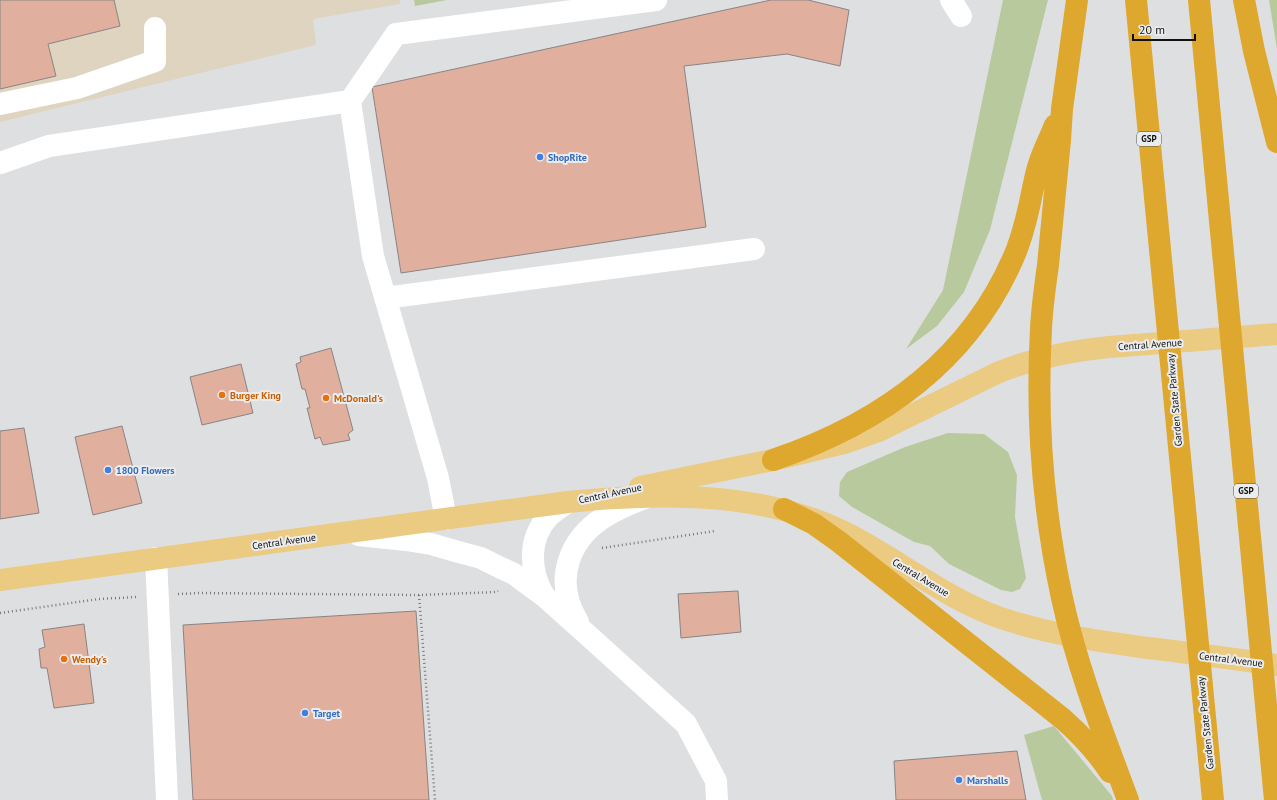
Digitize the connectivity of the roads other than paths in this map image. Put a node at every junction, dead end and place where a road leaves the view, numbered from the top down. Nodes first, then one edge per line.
1 (656, 0) edge
2 (1078, 0) edge
3 (1136, 0) edge
4 (1199, 0) edge
5 (1244, 0) edge
6 (155, 28) dead end
7 (350, 101) junction
8 (0, 104) edge
9 (1062, 109) junction
10 (1277, 142) edge
11 (0, 163) edge
12 (754, 248) dead end
13 (385, 298) junction
14 (1277, 334) edge
15 (1040, 358) junction
16 (773, 460) junction
17 (650, 496) junction
18 (568, 502) junction
19 (784, 509) junction
20 (446, 519) junction
21 (332, 534) junction
22 (156, 558) junction
23 (0, 580) edge
24 (544, 596) junction
25 (581, 629) junction
26 (1071, 636) junction
27 (1277, 665) edge
28 (167, 800) edge
29 (717, 800) edge
30 (1127, 800) edge
31 (1213, 800) edge
32 (1275, 800) edge

1 - 7 lane
2 - 9 highway
3 - 31 highway, Garden State Parkway / GSP
4 - 32 highway, GSP
5 - 10 highway
6 - 8 lane
7 - 11 lane
7 - 13 lane
9 - 15 highway
9 - 16 highway
12 - 13 lane
13 - 20 lane
14 - 15 main road, Central Avenue
15 - 16 main road, Central Avenue
15 - 26 highway
16 - 18 main road, Central Avenue
17 - 18 main road, Central Avenue
17 - 19 main road, Central Avenue
17 - 25 lane
18 - 20 main road, Central Avenue
18 - 24 lane
19 - 26 main road, Central Avenue
19 - 30 highway
20 - 21 main road, Central Avenue
21 - 22 main road, Central Avenue
21 - 24 lane
22 - 23 main road, Central Avenue
22 - 28 lane
24 - 25 lane
25 - 29 lane
26 - 27 main road, Central Avenue
26 - 30 highway

